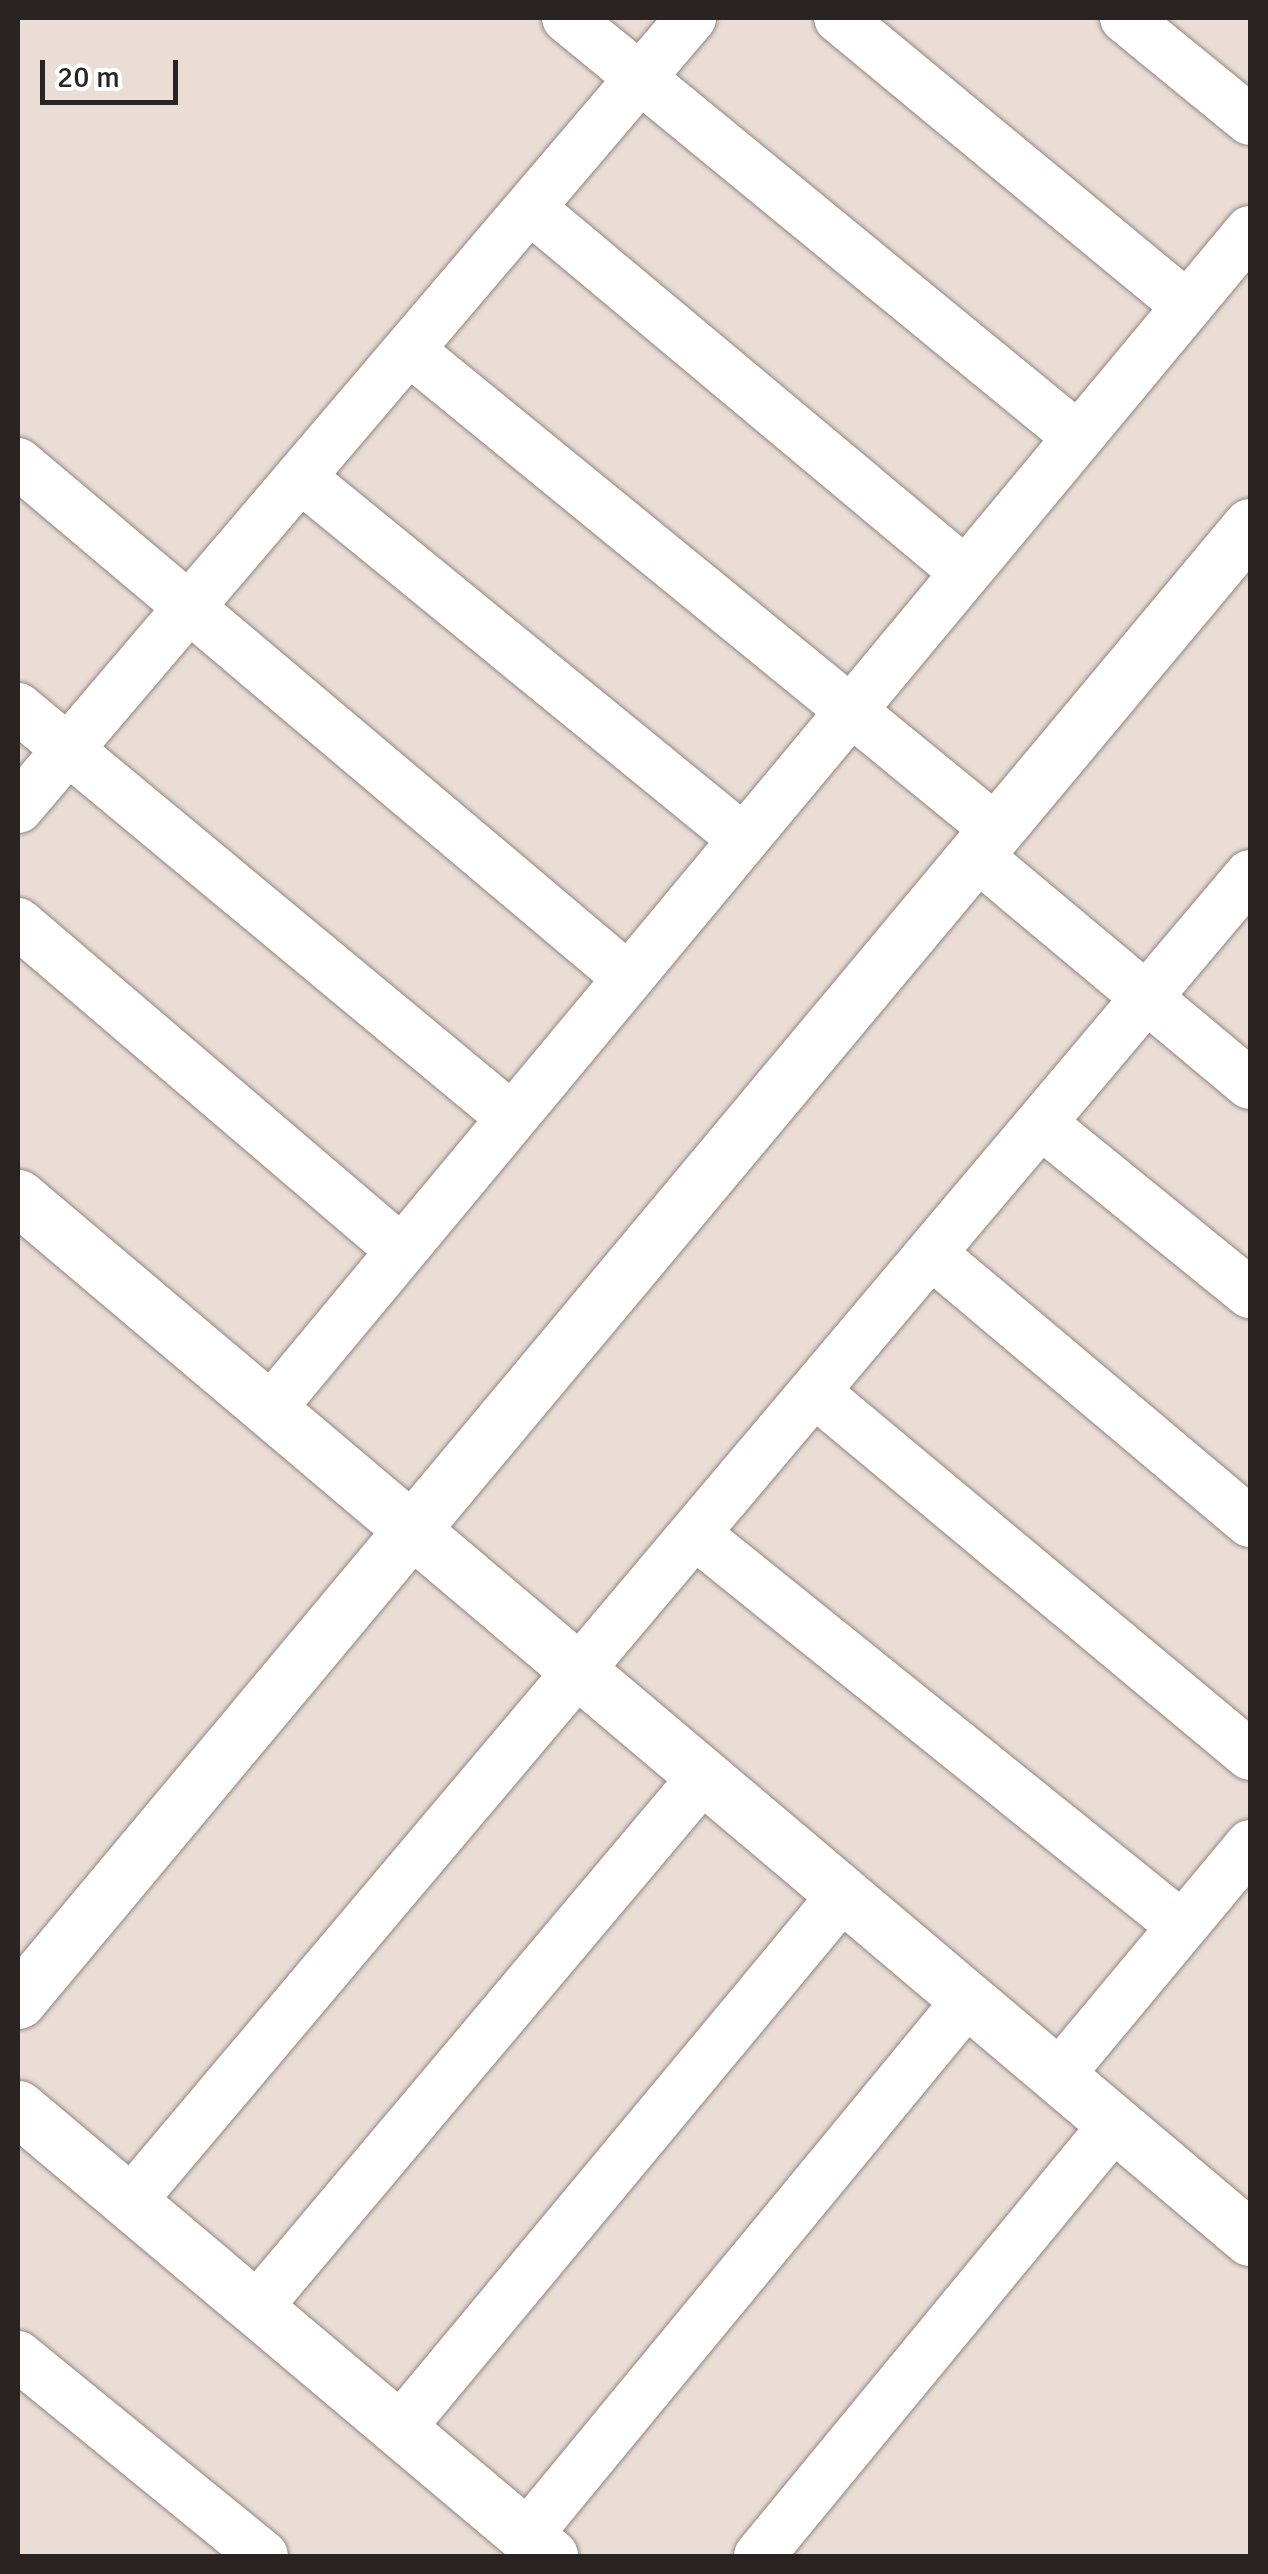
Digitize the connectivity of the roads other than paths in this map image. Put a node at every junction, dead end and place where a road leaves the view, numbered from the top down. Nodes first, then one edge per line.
1 (567, 18) edge
2 (691, 18) edge
3 (839, 18) edge
4 (1125, 18) edge
5 (640, 78) junction
6 (1250, 120) edge
7 (530, 209) junction
8 (1250, 231) edge
9 (1187, 306) junction
10 (409, 350) junction
11 (1078, 437) junction
12 (18, 463) edge
13 (300, 477) junction
14 (1250, 526) edge
15 (965, 572) junction
16 (190, 607) junction
17 (18, 708) edge
18 (846, 712) junction
19 (67, 750) junction
20 (18, 808) edge
21 (742, 838) junction
22 (986, 843) junction
23 (1250, 875) edge
24 (18, 922) edge
25 (627, 977) junction
26 (1147, 1000) junction
27 (1250, 1084) edge
28 (511, 1117) junction
29 (1043, 1124) junction
30 (18, 1197) edge
31 (402, 1250) junction
32 (934, 1256) junction
33 (1250, 1293) edge
34 (816, 1393) junction
35 (270, 1408) junction
36 (1250, 1522) edge
37 (414, 1529) junction
38 (695, 1534) junction
39 (579, 1669) junction
40 (1250, 1756) edge
41 (704, 1776) junction
42 (1250, 1844) edge
43 (844, 1894) junction
44 (1182, 1926) junction
45 (967, 2000) junction
46 (18, 2001) edge
47 (1057, 2077) junction
48 (18, 2108) edge
49 (1114, 2125) junction
50 (130, 2202) junction
51 (1250, 2238) edge
52 (256, 2308) junction
53 (18, 2356) edge
54 (399, 2429) junction
55 (538, 2546) edge
56 (263, 2556) edge
57 (759, 2556) edge

1 - 5 street
2 - 5 street
3 - 9 street
4 - 6 street
5 - 7 street
5 - 11 street
7 - 10 street
7 - 15 street
8 - 9 street
9 - 11 street
10 - 13 street
10 - 18 street
11 - 15 street
12 - 16 street
13 - 16 street
13 - 21 street
14 - 22 street
15 - 18 street
16 - 19 street
16 - 25 street
17 - 19 street
18 - 21 street
18 - 22 street
19 - 20 street
19 - 28 street
21 - 25 street
22 - 26 street
22 - 37 street
23 - 26 street
24 - 31 street
25 - 28 street
26 - 27 street
26 - 29 street
28 - 31 street
29 - 32 street
29 - 33 street
30 - 35 street
31 - 35 street
32 - 34 street
32 - 36 street
34 - 38 street
34 - 40 street
35 - 37 street
37 - 39 street
37 - 46 street
38 - 39 street
38 - 44 street
39 - 41 street
39 - 50 street
41 - 43 street
41 - 52 street
42 - 44 street
43 - 45 street
43 - 54 street
44 - 47 street
45 - 47 street
45 - 55 street
47 - 49 street
48 - 50 street
49 - 51 street
49 - 57 street
50 - 52 street
52 - 54 street
53 - 56 street
54 - 55 street

